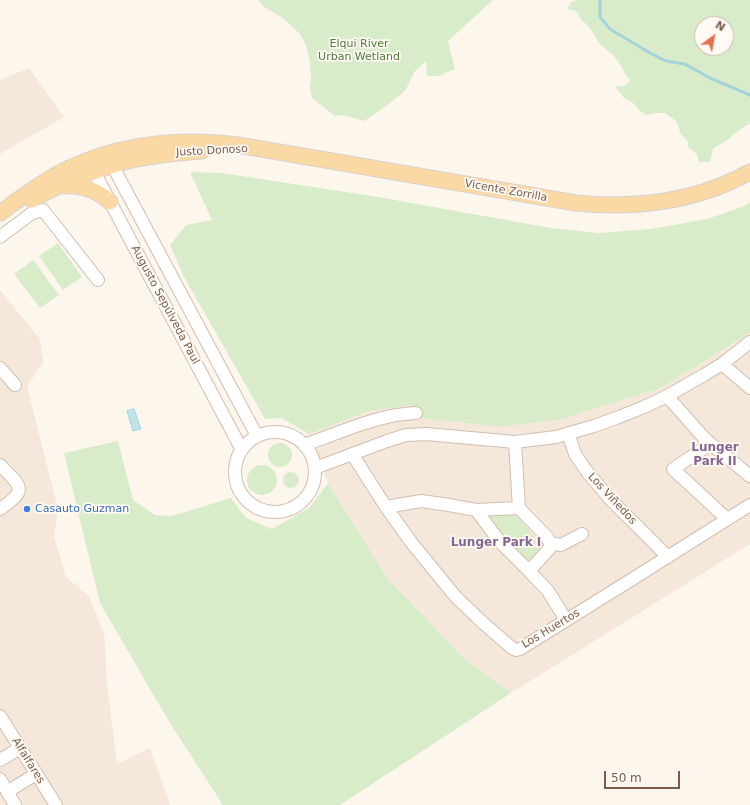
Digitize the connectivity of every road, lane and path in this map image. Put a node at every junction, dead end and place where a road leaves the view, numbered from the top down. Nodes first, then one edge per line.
1 (258, 149) joint
2 (109, 160) junction
3 (91, 166) junction
4 (750, 172) edge
5 (57, 188) junction
6 (110, 202) junction
7 (0, 213) edge
8 (0, 221) edge
9 (0, 237) edge
10 (155, 245) junction
11 (138, 254) junction
12 (98, 280) dead end
13 (750, 342) edge
14 (722, 364) junction
15 (0, 368) edge
16 (15, 384) dead end
17 (750, 388) edge
18 (667, 396) junction
19 (568, 433) junction
20 (406, 435) junction
21 (257, 436) junction
22 (515, 442) junction
23 (710, 444) junction
24 (304, 445) junction
25 (242, 450) junction
26 (352, 454) junction
27 (0, 465) edge
28 (315, 468) junction
29 (750, 476) edge
30 (750, 505) edge
31 (386, 507) junction
32 (0, 508) edge
33 (519, 508) junction
34 (476, 510) junction
35 (727, 519) junction
36 (582, 534) dead end
37 (550, 543) junction
38 (668, 557) junction
39 (529, 571) junction
40 (566, 620) junction
41 (0, 716) edge
42 (20, 748) junction
43 (0, 760) edge
44 (36, 774) junction
45 (0, 779) edge
46 (7, 792) junction
47 (51, 803) edge
48 (15, 805) edge

1 - 2 main road, Justo Donoso
1 - 4 main road, Vicente Zorrilla
2 - 3 main road, Justo Donoso
2 - 10 street, Augusto Sepúlveda Paul
3 - 5 main road, Justo Donoso
3 - 6 street, Augusto Sepúlveda Paul
3 - 7 main road, Justo Donoso
5 - 6 main road
5 - 8 main road, Justo Donoso
6 - 11 street, Augusto Sepúlveda Paul
9 - 12 street
10 - 11 street
10 - 21 street, Augusto Sepúlveda Paul
11 - 25 street, Augusto Sepúlveda Paul
13 - 14 street
14 - 17 street
14 - 18 street
15 - 16 street
18 - 19 street
18 - 23 street
19 - 22 street
19 - 38 street, Los Viñedos
20 - 22 street
20 - 24 street
20 - 26 street
21 - 24 street
21 - 25 street
22 - 33 street
23 - 29 street
23 - 35 street
24 - 28 street
25 - 28 street
26 - 28 street
26 - 31 street, Los Huertos
27 - 32 street
30 - 35 street, Los Huertos
31 - 34 street
31 - 40 street, Los Huertos
33 - 34 street
33 - 37 street
34 - 39 street
35 - 38 street, Los Huertos
36 - 37 street
37 - 39 street
38 - 40 street, Los Huertos
39 - 40 street
41 - 42 street, Alfalfares
42 - 43 street
42 - 44 street, Alfalfares
44 - 46 street
44 - 47 street, Alfalfares
45 - 46 street
46 - 48 street

